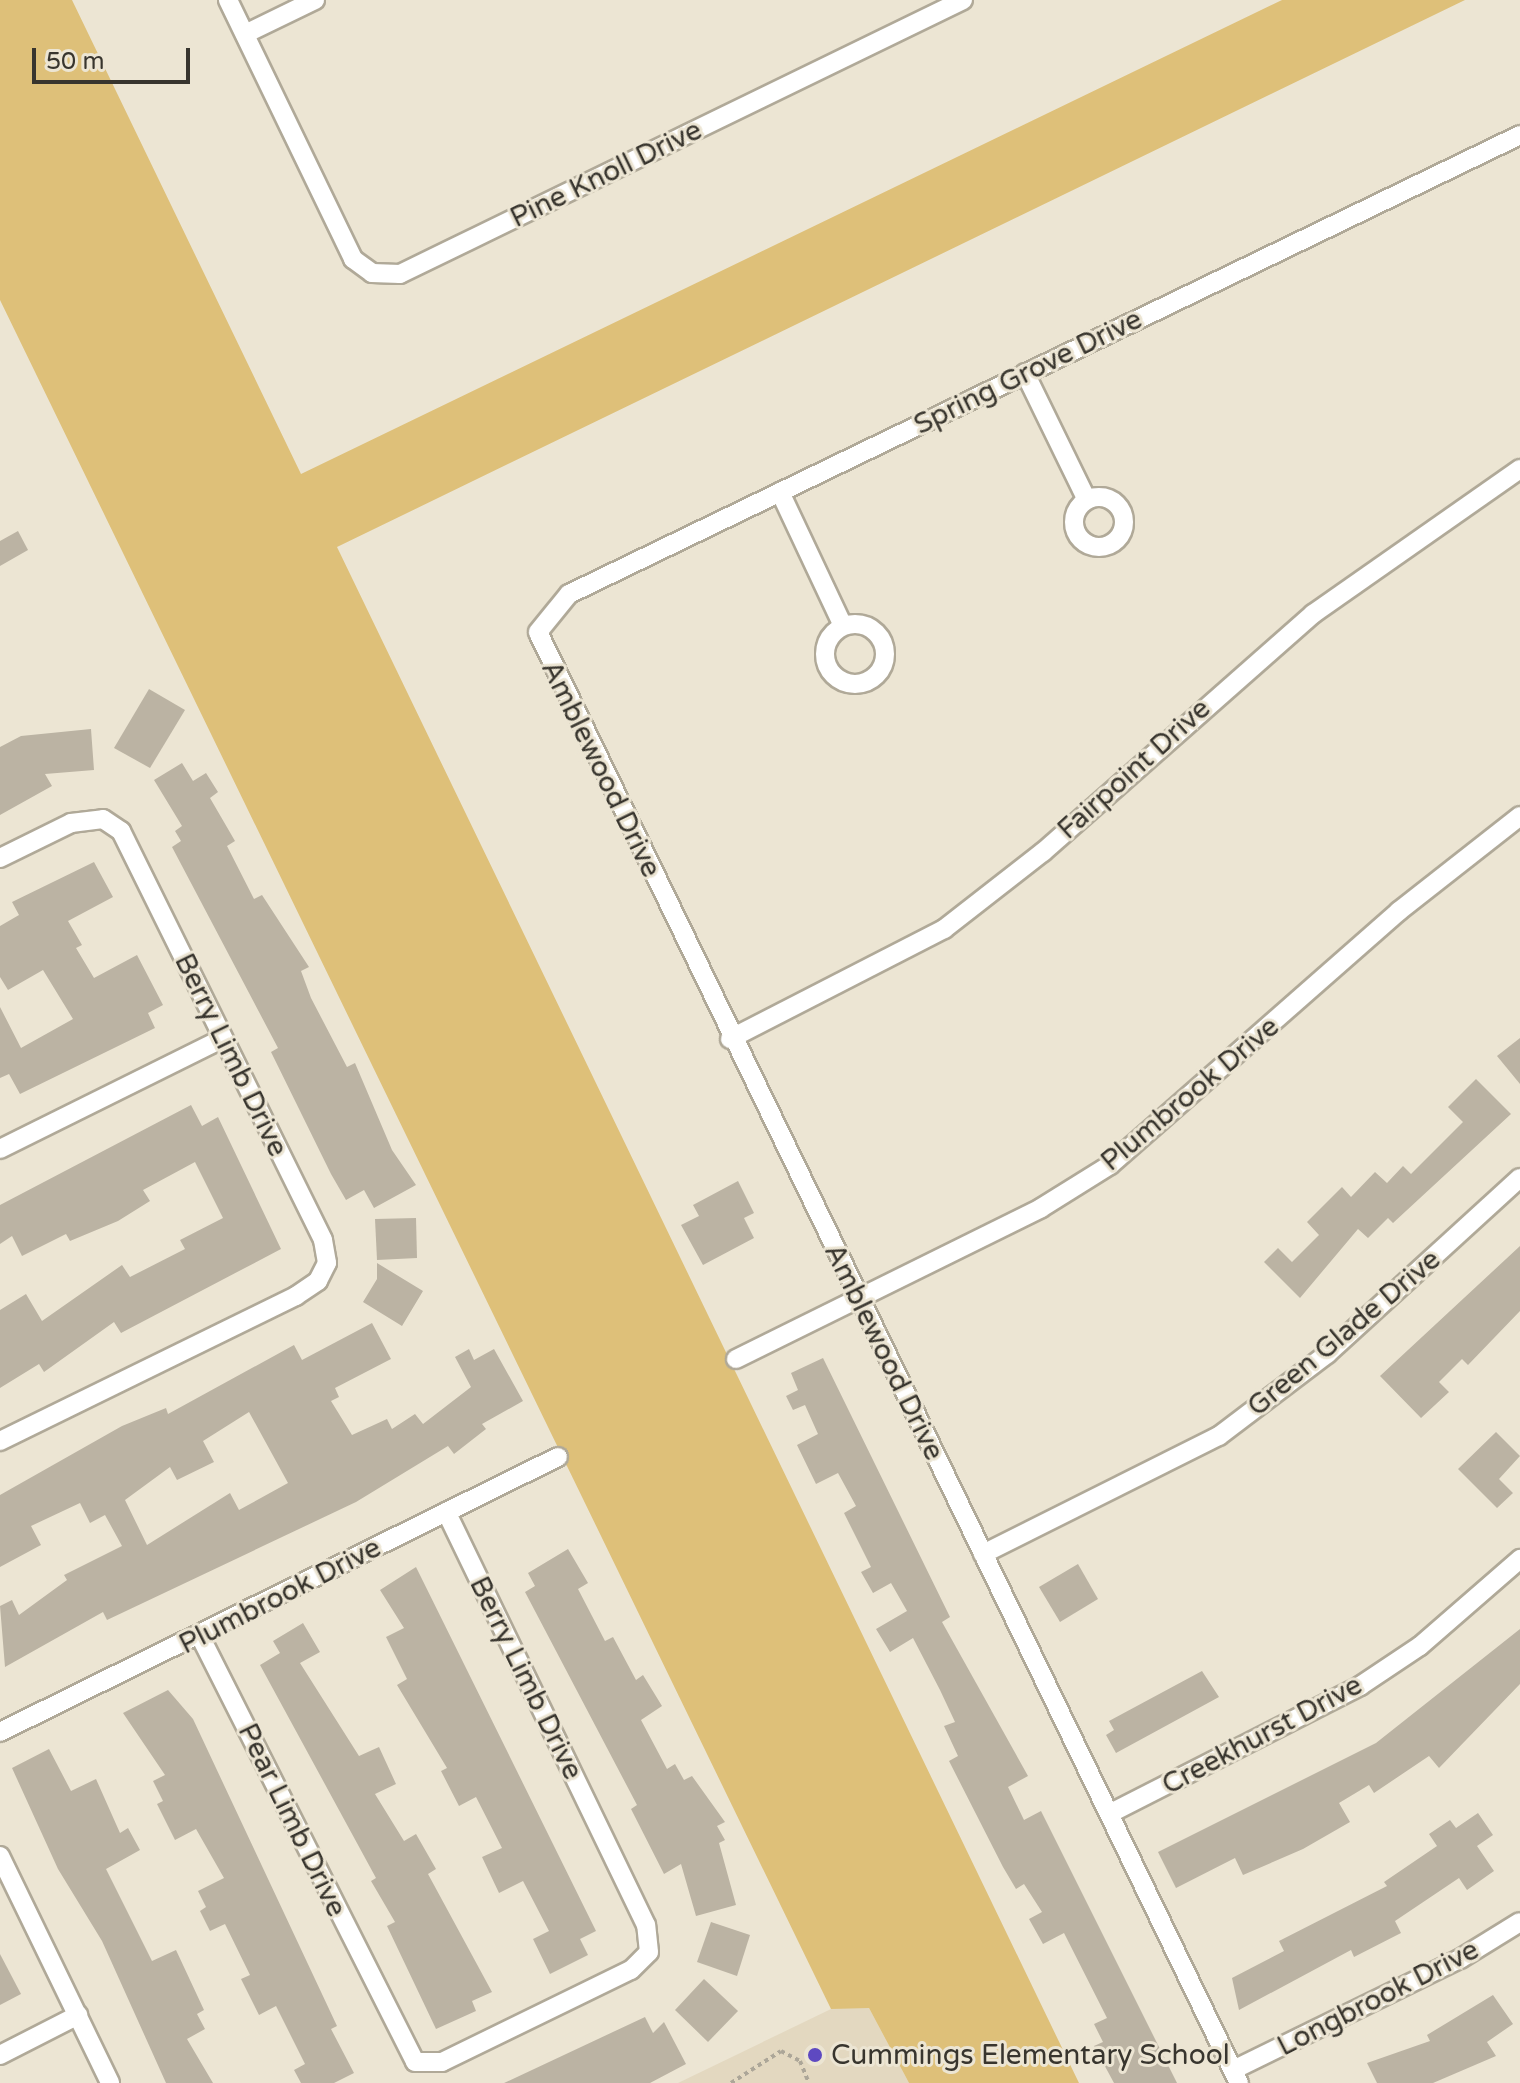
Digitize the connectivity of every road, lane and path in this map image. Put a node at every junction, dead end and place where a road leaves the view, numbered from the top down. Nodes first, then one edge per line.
1 (228, 0) edge
2 (315, 0) edge
3 (963, 0) edge
4 (245, 34) junction
5 (1520, 135) edge
6 (1025, 373) junction
7 (1520, 469) edge
8 (780, 492) junction
9 (1087, 500) dead end
10 (544, 620) joint
11 (843, 626) dead end
12 (1520, 816) edge
13 (0, 858) edge
14 (222, 1039) junction
15 (730, 1039) junction
16 (0, 1149) edge
17 (1520, 1178) edge
18 (858, 1298) junction
19 (736, 1359) dead end
20 (0, 1441) edge
21 (558, 1457) dead end
22 (446, 1512) junction
23 (983, 1554) junction
24 (1520, 1559) edge
25 (200, 1636) junction
26 (0, 1732) edge
27 (1111, 1813) junction
28 (0, 1856) edge
29 (1520, 1922) edge
30 (384, 2004) joint
31 (78, 2015) junction
32 (0, 2055) edge
33 (1236, 2077) edge
34 (110, 2083) edge
35 (731, 2083) edge
36 (809, 2083) edge

1 - 4 street
2 - 4 street
3 - 4 street, Pine Knoll Drive
5 - 6 street, Spring Grove Drive
6 - 8 street, Spring Grove Drive
6 - 9 street
7 - 15 street, Fairpoint Drive
8 - 10 street, Spring Grove Drive
8 - 11 street
10 - 15 street, Amblewood Drive
12 - 18 street, Plumbrook Drive
13 - 14 street, Berry Limb Drive
14 - 16 street
14 - 20 street, Berry Limb Drive
15 - 18 street, Amblewood Drive
17 - 23 street, Green Glade Drive
18 - 19 street, Plumbrook Drive
18 - 23 street, Amblewood Drive
21 - 22 street, Plumbrook Drive
22 - 25 street, Plumbrook Drive
22 - 30 street, Berry Limb Drive
23 - 27 street, Amblewood Drive
24 - 27 street, Creekhurst Drive
25 - 26 street, Plumbrook Drive
25 - 30 street, Pear Limb Drive
27 - 33 street, Amblewood Drive
28 - 31 street
29 - 33 street, Longbrook Drive
31 - 32 street
31 - 34 street
35 - 36 path

